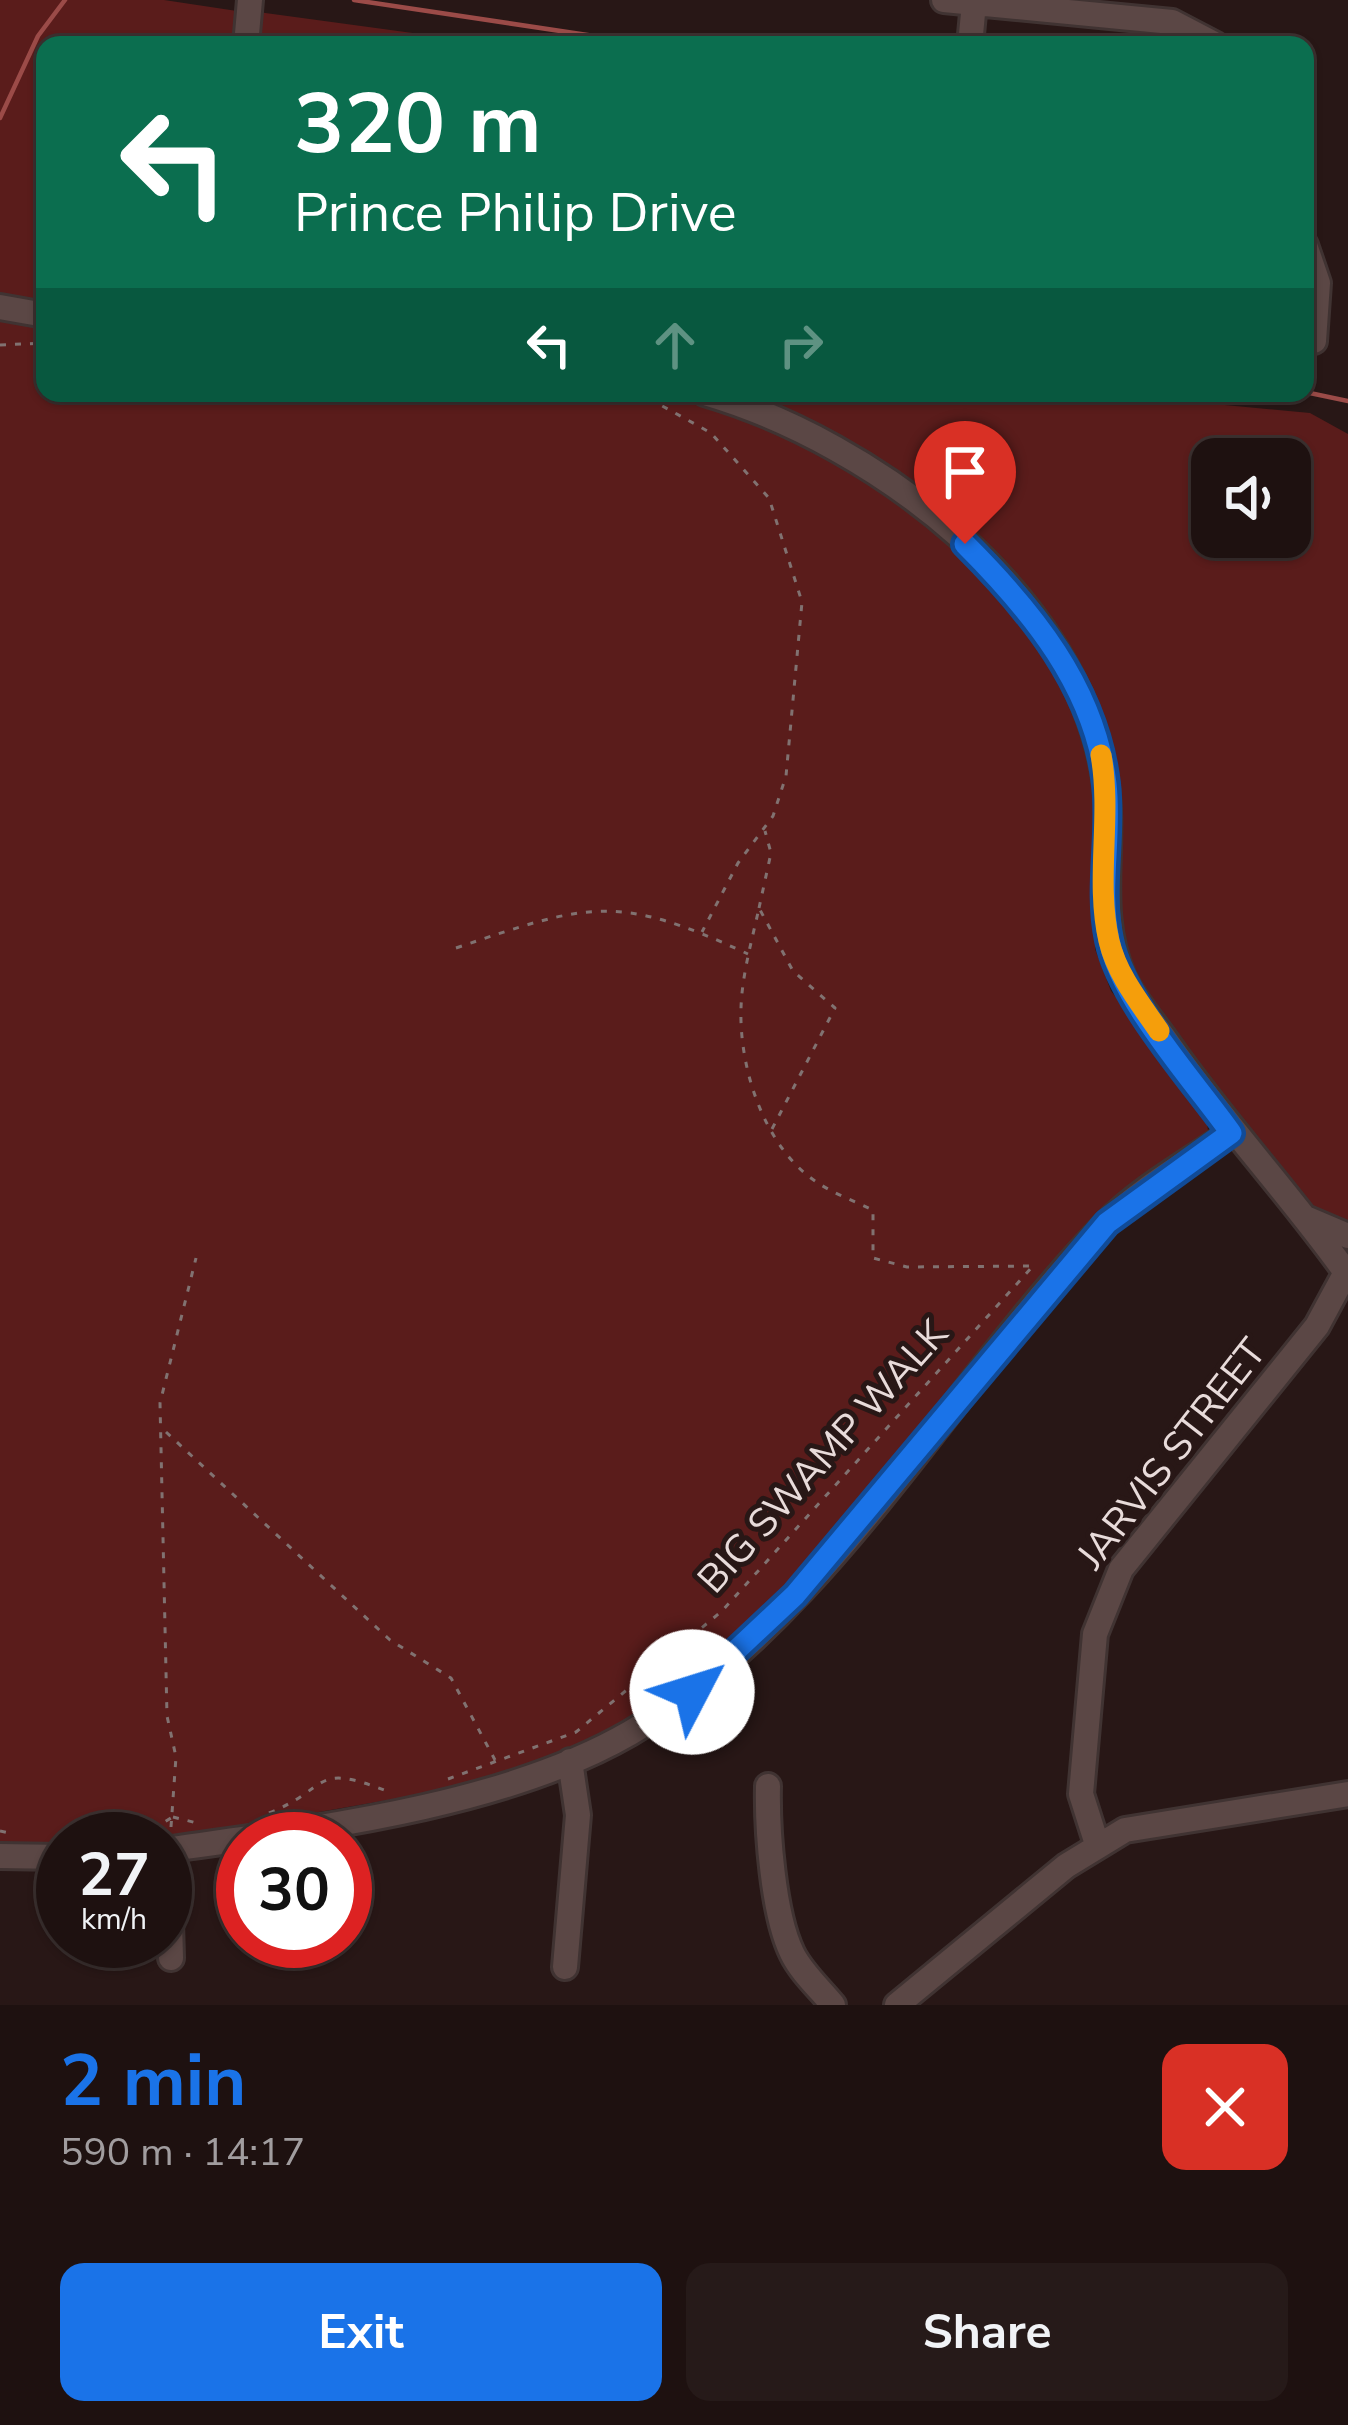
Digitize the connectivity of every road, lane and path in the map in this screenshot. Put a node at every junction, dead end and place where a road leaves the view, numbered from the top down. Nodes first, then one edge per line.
1 (250, 0) edge
2 (944, 0) edge
3 (974, 3) junction
4 (247, 36) edge
5 (971, 36) edge
6 (1199, 36) edge
7 (1314, 271) edge
8 (0, 307) edge
9 (36, 314) edge
10 (1314, 340) dead end
11 (36, 343) edge
12 (0, 345) edge
13 (652, 402) edge
14 (731, 402) edge
15 (764, 829) junction
16 (759, 908) junction
17 (702, 932) junction
18 (456, 947) dead end
19 (750, 955) junction
20 (772, 1130) junction
21 (1231, 1133) junction
22 (1306, 1218) junction
23 (1348, 1236) edge
24 (196, 1258) dead end
25 (1346, 1268) edge
26 (1348, 1305) edge
27 (1318, 1327) junction
28 (164, 1431) junction
29 (496, 1762) junction
30 (570, 1762) junction
31 (437, 1783) dead end
32 (768, 1786) dead end
33 (1348, 1794) edge
34 (399, 1796) dead end
35 (173, 1812) edge
36 (270, 1812) edge
37 (192, 1820) edge
38 (214, 1824) dead end
39 (1097, 1844) junction
40 (192, 1846) edge
41 (0, 1856) edge
42 (36, 1857) edge
43 (565, 1967) dead end
44 (833, 2005) edge
45 (898, 2005) edge

1 - 4 street
2 - 3 street
3 - 5 street
3 - 6 street
7 - 10 street
8 - 9 street
11 - 12 path
13 - 15 path
14 - 21 street
15 - 16 path, BIG SWAMP WALK
15 - 17 path
16 - 19 path, BIG SWAMP WALK
16 - 20 path
17 - 18 path
17 - 19 path
19 - 20 path, BIG SWAMP WALK
20 - 29 path, BIG SWAMP WALK
21 - 22 street
21 - 30 street
22 - 23 street
22 - 25 street
24 - 28 path
25 - 27 street, JARVIS STREET
26 - 27 street, JARVIS STREET
27 - 39 street, JARVIS STREET
28 - 29 path
28 - 35 path
29 - 31 path
30 - 40 street
30 - 43 street
32 - 44 street
33 - 39 street
34 - 36 path
37 - 38 path
39 - 45 street
41 - 42 street

